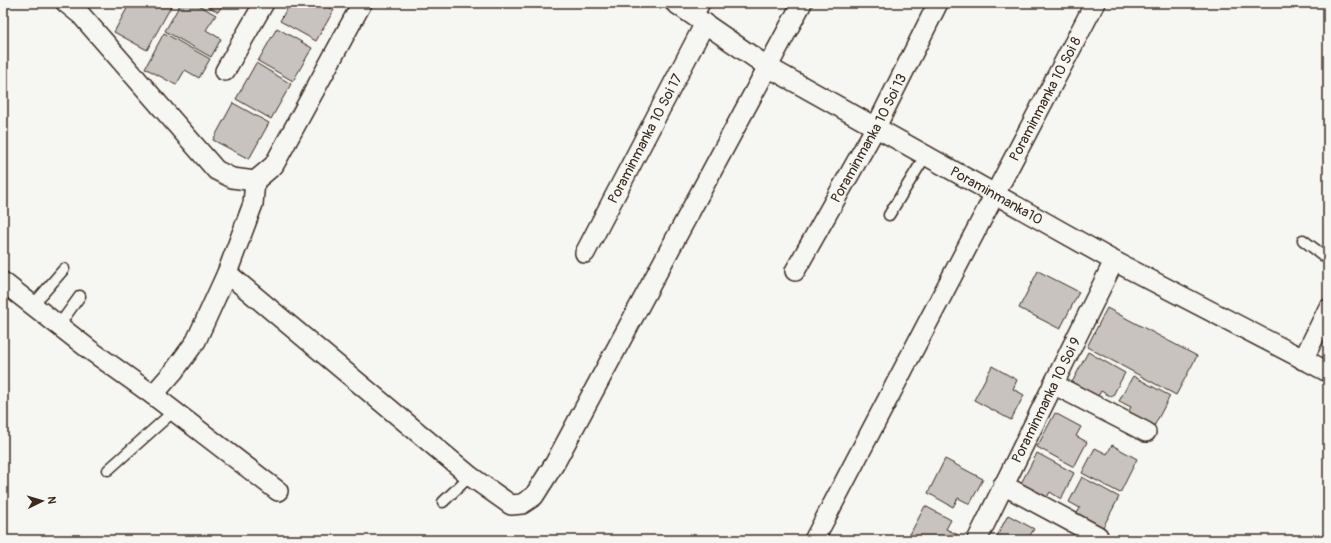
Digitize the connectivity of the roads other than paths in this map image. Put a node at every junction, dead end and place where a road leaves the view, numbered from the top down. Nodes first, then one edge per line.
1 (66, 3) edge
2 (264, 3) edge
3 (362, 3) edge
4 (675, 3) edge
5 (802, 3) edge
6 (938, 3) edge
7 (1095, 3) edge
8 (702, 15) edge
9 (768, 67) junction
10 (225, 71) dead end
11 (876, 127) junction
12 (926, 155) junction
13 (255, 181) junction
14 (994, 194) junction
15 (889, 215) dead end
16 (1303, 240) dead end
17 (584, 253) dead end
18 (1328, 259) edge
19 (1114, 261) junction
20 (64, 269) dead end
21 (795, 271) dead end
22 (227, 272) junction
23 (3, 282) edge
24 (80, 296) dead end
25 (33, 305) junction
26 (1328, 310) edge
27 (59, 326) junction
28 (1303, 360) junction
29 (1328, 372) edge
30 (1053, 384) junction
31 (153, 396) junction
32 (174, 411) junction
33 (1146, 432) dead end
34 (108, 470) dead end
35 (470, 476) junction
36 (1004, 486) junction
37 (278, 491) dead end
38 (443, 502) dead end
39 (1098, 536) dead end
40 (814, 540) edge
41 (977, 540) edge

1 - 13 street
2 - 10 street
3 - 13 street
4 - 8 street, Poraminmanka10
5 - 9 street
6 - 11 street, Poraminmanka 10 Soi 13
7 - 14 street, Poraminmanka 10 Soi 8
8 - 9 street, Poraminmanka10
8 - 17 street, Poraminmanka 10 Soi 17
9 - 11 street, Poraminmanka10
9 - 35 street
11 - 12 street, Poraminmanka10
11 - 21 street, Poraminmanka 10 Soi 13
12 - 14 street, Poraminmanka10
12 - 15 lane
13 - 22 street
14 - 19 street, Poraminmanka10
14 - 40 street, Poraminmanka 10 Soi 8
16 - 18 lane
19 - 28 street, Poraminmanka10
19 - 30 street, Poraminmanka 10 Soi 9
20 - 25 lane
22 - 31 street
22 - 35 street
23 - 25 street
24 - 27 lane
25 - 27 street
26 - 28 street
27 - 31 street
28 - 29 street, Poraminmanka10
30 - 33 street
30 - 36 street, Poraminmanka 10 Soi 9
31 - 32 street
32 - 34 lane
32 - 37 street
35 - 38 lane
36 - 39 street
36 - 41 street, Poraminmanka 10 Soi 9

